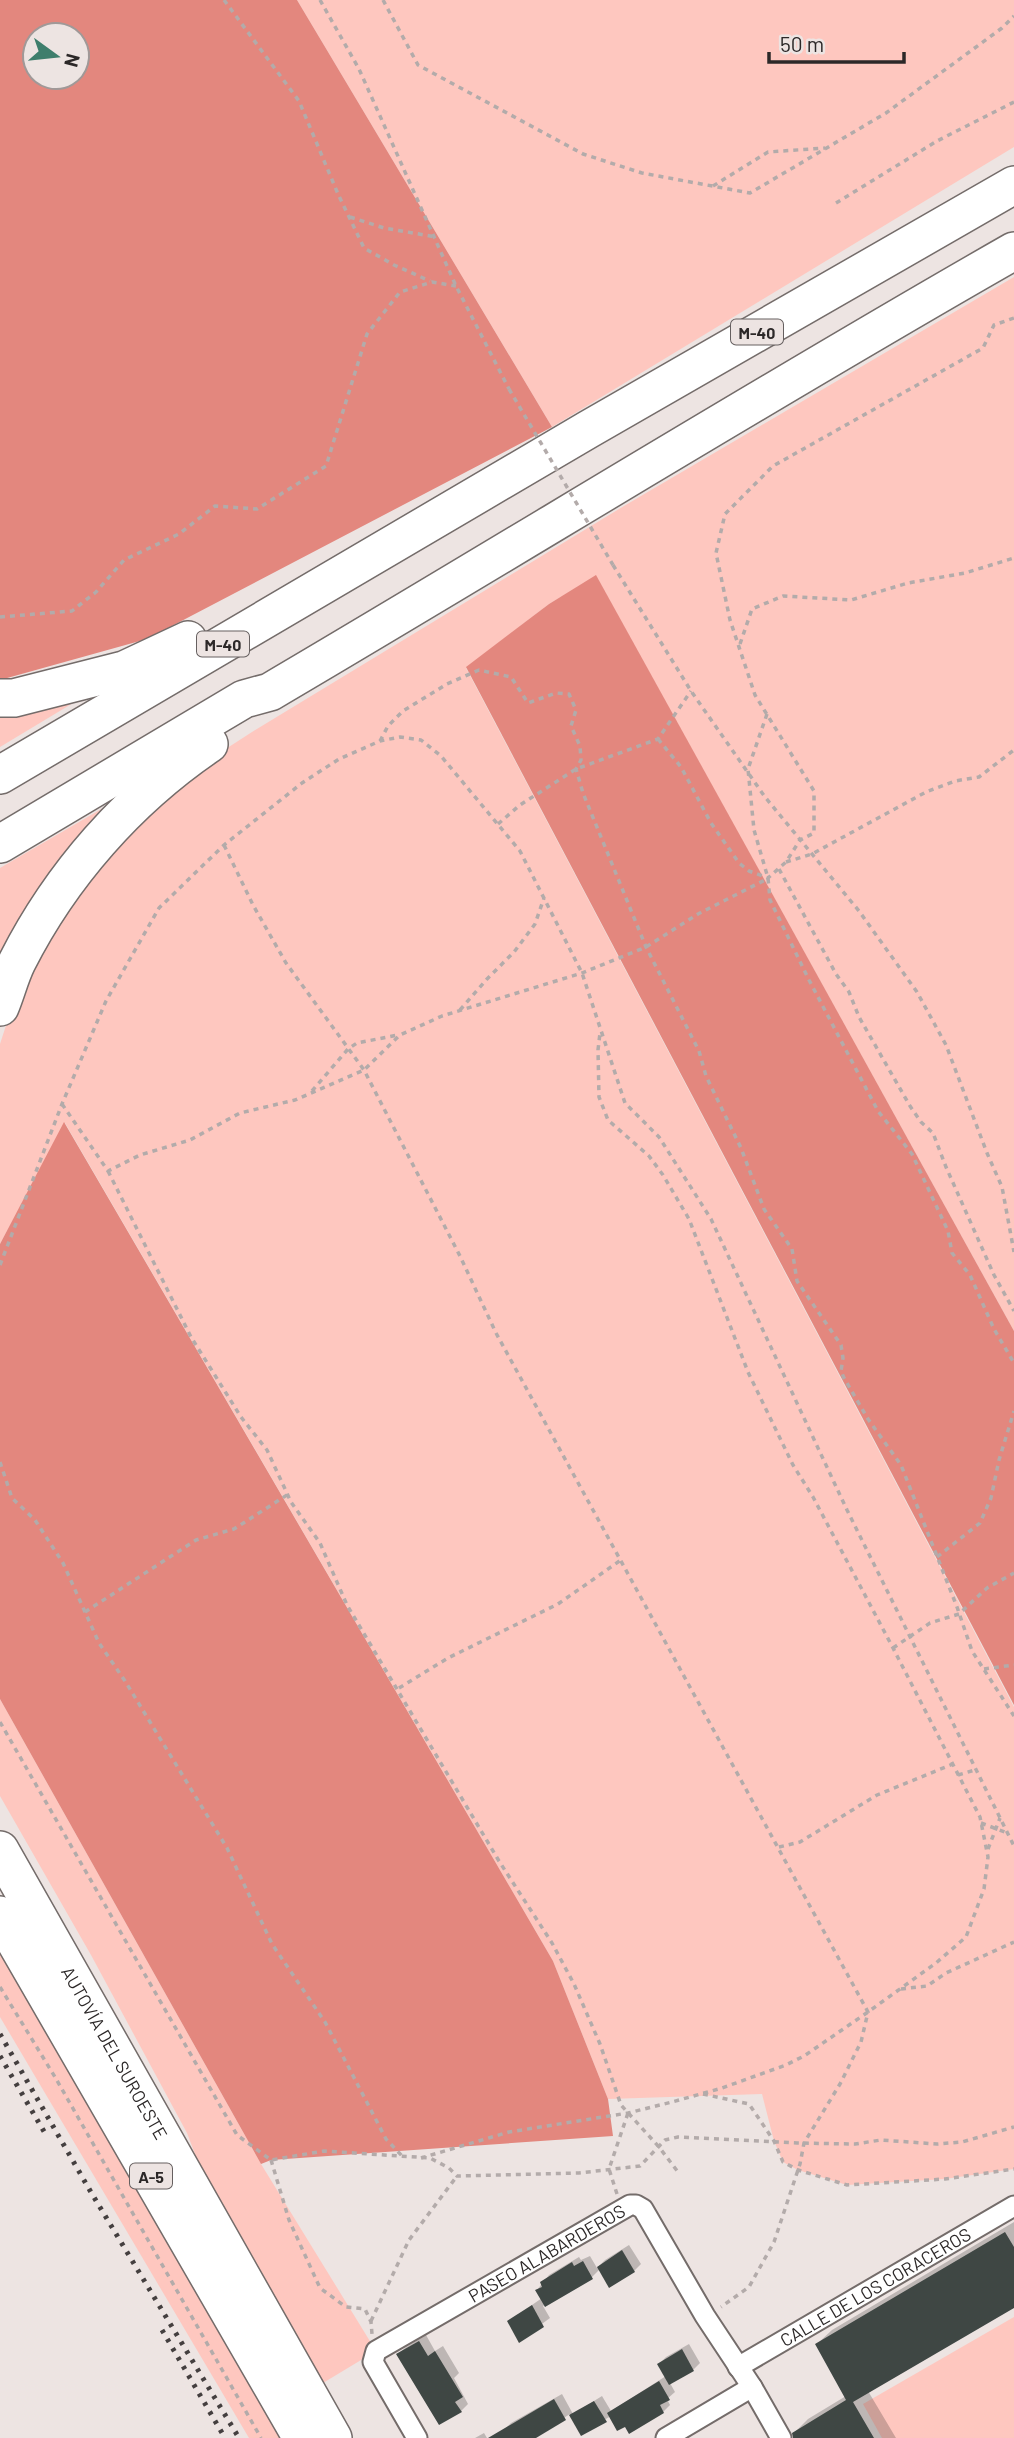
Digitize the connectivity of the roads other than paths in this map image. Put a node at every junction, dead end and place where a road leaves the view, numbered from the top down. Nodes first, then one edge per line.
1 (1014, 185) edge
2 (1014, 251) edge
3 (445, 513) junction
4 (270, 692) junction
5 (0, 698) edge
6 (0, 775) edge
7 (0, 844) edge
8 (0, 1007) edge
9 (0, 1850) edge
10 (0, 1915) edge
11 (1014, 2206) edge
12 (738, 2367) junction
13 (752, 2387) junction
14 (302, 2438) edge
15 (333, 2438) edge
16 (417, 2438) edge
17 (666, 2438) edge
18 (781, 2438) edge

1 - 3 highway, M-40
2 - 4 highway
3 - 5 highway
3 - 6 highway, M-40
4 - 7 highway
4 - 8 highway
9 - 15 highway, AUTOVÍA DEL SUROESTE / A-5
10 - 14 highway, AUTOVÍA DEL SUROESTE / A-5
11 - 12 street, CALLE DE LOS CORACEROS
12 - 13 street, PASEO ALABARDEROS
12 - 16 street, PASEO ALABARDEROS
13 - 17 street
13 - 18 street, PASEO ALABARDEROS

